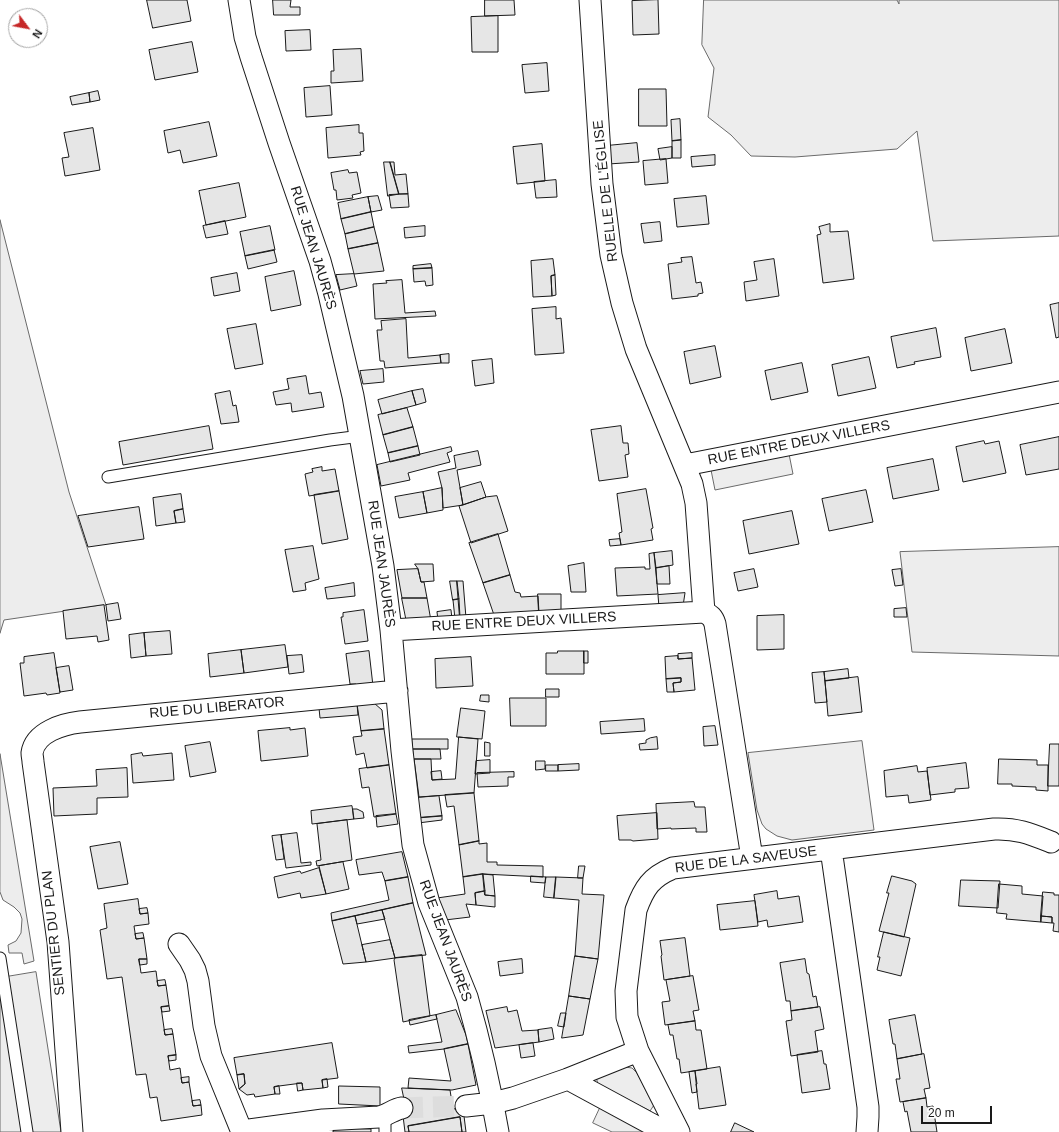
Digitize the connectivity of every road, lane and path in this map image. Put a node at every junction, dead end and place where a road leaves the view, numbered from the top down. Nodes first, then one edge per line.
1 (239, 0) edge
2 (590, 0) edge
3 (1059, 392) edge
4 (361, 436) junction
5 (685, 465) junction
6 (108, 477) dead end
7 (704, 612) junction
8 (391, 630) junction
9 (397, 691) junction
10 (40, 738) joint
11 (1051, 842) dead end
12 (831, 849) junction
13 (752, 858) junction
14 (179, 944) dead end
15 (0, 961) edge
16 (638, 1051) junction
17 (568, 1079) junction
18 (493, 1103) junction
19 (466, 1106) tunnel mouth
20 (391, 1118) tunnel mouth
21 (323, 1126) edge
22 (242, 1131) edge
23 (27, 1132) edge
24 (72, 1132) edge
25 (498, 1132) edge
26 (666, 1132) edge
27 (679, 1132) edge
28 (866, 1132) edge

1 - 4 street, RUE JEAN JAURÈS
2 - 5 street, RUELLE DE L'ÉGLISE
3 - 5 street, RUE ENTRE DEUX VILLERS
4 - 6 lane
4 - 8 street, RUE JEAN JAURÈS
5 - 7 street
7 - 8 street, RUE ENTRE DEUX VILLERS
7 - 13 street
8 - 9 street, RUE JEAN JAURÈS
9 - 10 street, RUE DU LIBERATOR
9 - 18 street, RUE JEAN JAURÈS
10 - 24 street, SENTIER DU PLAN
11 - 12 street
12 - 13 street, RUE DE LA SAVEUSE
12 - 28 street, RUE DE LA SAVEUSE
13 - 16 street, RUE DE LA SAVEUSE
14 - 22 street
15 - 23 lane
16 - 17 street
16 - 27 street, RUE DE LA SAVEUSE
17 - 18 street
17 - 26 street
18 - 19 street
18 - 25 street, RUE JEAN JAURÈS
20 - 21 street
21 - 22 street

